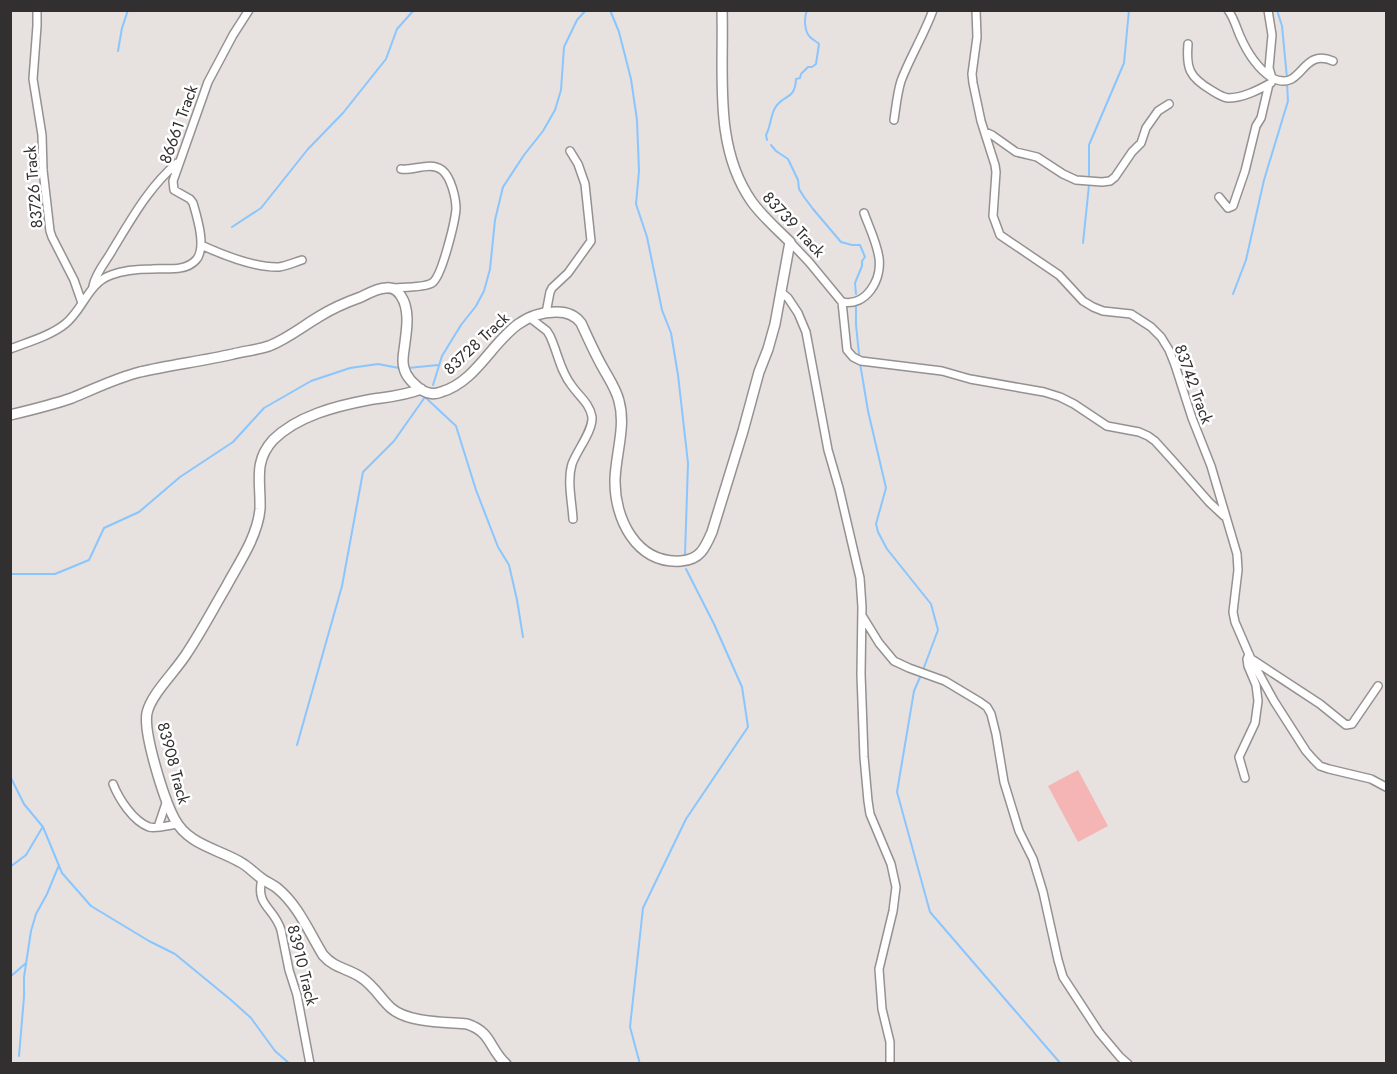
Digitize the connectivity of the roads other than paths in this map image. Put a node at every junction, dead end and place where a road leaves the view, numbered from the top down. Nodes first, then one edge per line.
1 (38, 10) edge
2 (249, 10) edge
3 (722, 10) edge
4 (933, 10) edge
5 (976, 10) edge
6 (1228, 10) edge
7 (1268, 10) edge
8 (1188, 44) dead end
9 (1333, 61) dead end
10 (1272, 80) junction
11 (1169, 104) dead end
12 (894, 120) dead end
13 (985, 132) junction
14 (570, 151) dead end
15 (179, 161) junction
16 (401, 168) dead end
17 (1219, 197) dead end
18 (864, 213) dead end
19 (790, 242) junction
20 (201, 245) junction
21 (302, 260) dead end
22 (390, 288) junction
23 (93, 289) junction
24 (781, 292) junction
25 (842, 302) junction
26 (82, 303) junction
27 (546, 313) junction
28 (529, 317) junction
29 (10, 349) edge
30 (421, 390) junction
31 (10, 415) edge
32 (1225, 516) junction
33 (573, 519) dead end
34 (862, 615) junction
35 (1250, 657) junction
36 (1378, 686) dead end
37 (1245, 778) dead end
38 (113, 784) dead end
39 (1386, 787) edge
40 (167, 800) junction
41 (178, 824) junction
42 (158, 827) junction
43 (262, 879) junction
44 (310, 1064) edge
45 (506, 1064) edge
46 (890, 1064) edge
47 (1128, 1064) edge

1 - 26 street, 83726 Track
2 - 15 street, 86661 Track
3 - 19 street, 83739 Track
4 - 12 street
5 - 13 street, 83742 Track
6 - 10 street
7 - 10 street
8 - 10 street
9 - 10 street
10 - 17 street
11 - 13 street
13 - 32 street, 83742 Track
14 - 27 street
15 - 20 street, 86661 Track
15 - 23 street
16 - 22 street
18 - 25 street
19 - 24 street, 83728 Track
19 - 25 street, 83739 Track
20 - 21 street
20 - 23 street
22 - 30 street
22 - 31 street
23 - 26 street
24 - 27 street, 83728 Track
24 - 34 street
25 - 32 street
26 - 29 street
27 - 28 street, 83728 Track
28 - 30 street, 83728 Track
28 - 33 street
30 - 40 street, 83908 Track
32 - 35 street, 83742 Track
34 - 46 street
34 - 47 street
35 - 36 street
35 - 37 street
35 - 39 street, 83742 Track
38 - 42 street
40 - 41 street, 83908 Track
40 - 42 street
41 - 42 street
41 - 43 street, 83908 Track
43 - 44 street, 83910 Track
43 - 45 street, 83908 Track

